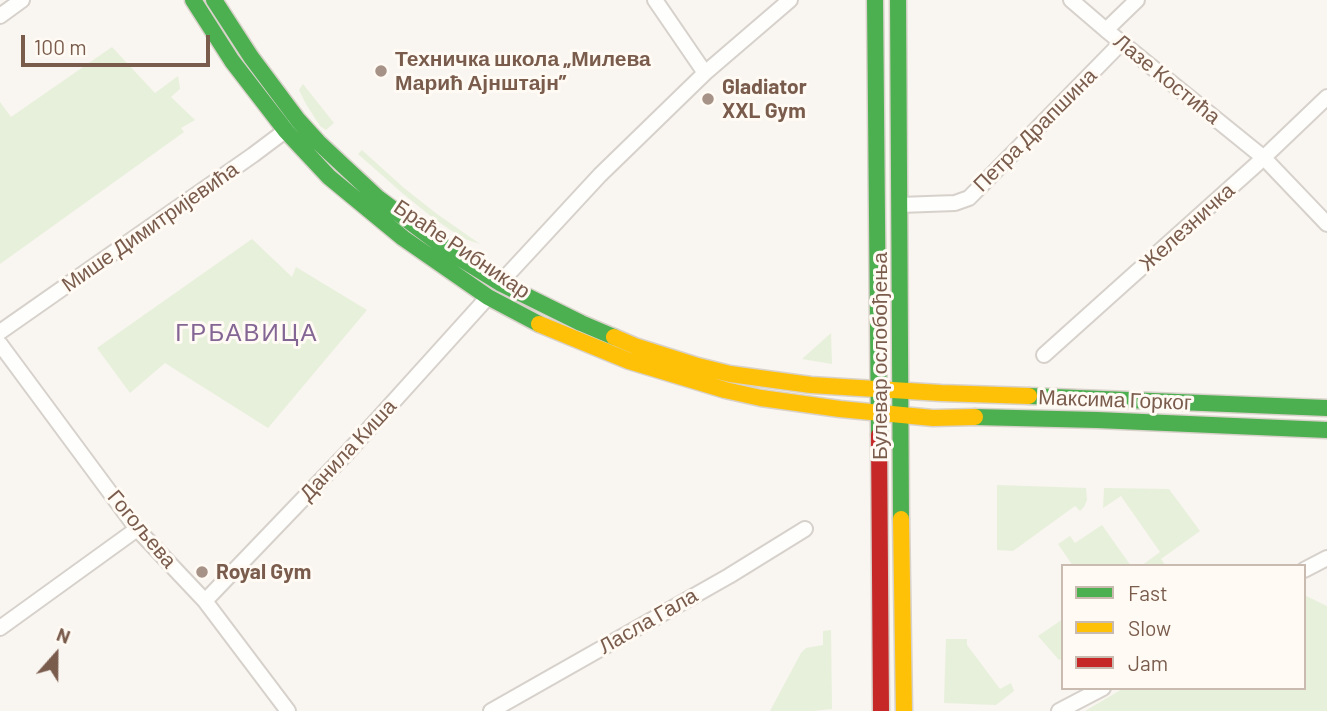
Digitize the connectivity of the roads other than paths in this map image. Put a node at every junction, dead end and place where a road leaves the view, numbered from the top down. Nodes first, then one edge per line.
1 (22, 0) edge
2 (193, 0) edge
3 (214, 0) edge
4 (655, 0) edge
5 (790, 0) edge
6 (875, 0) edge
7 (898, 0) edge
8 (1071, 0) edge
9 (1137, 0) edge
10 (0, 16) edge
11 (1106, 30) junction
12 (1121, 43) junction
13 (705, 73) junction
14 (1327, 97) edge
15 (292, 126) junction
16 (1264, 158) junction
17 (900, 205) junction
18 (1327, 224) edge
19 (500, 283) junction
20 (488, 297) junction
21 (0, 332) edge
22 (0, 344) edge
23 (1044, 355) dead end
24 (878, 390) junction
25 (901, 391) junction
26 (1327, 408) edge
27 (878, 413) junction
28 (901, 415) junction
29 (1327, 430) edge
30 (137, 528) junction
31 (805, 529) dead end
32 (1327, 558) edge
33 (1306, 569) edge
34 (205, 601) junction
35 (0, 628) edge
36 (1099, 690) edge
37 (881, 703) edge
38 (288, 711) edge
39 (491, 711) edge
40 (869, 711) edge
41 (904, 711) edge
42 (1059, 711) edge

1 - 10 street
2 - 15 street, Браће Рибникар
3 - 15 street, Браће Рибникар
4 - 13 street
5 - 13 street
6 - 24 street, Булевар ослобођења
7 - 17 street, Булевар ослобођења
8 - 11 street, Лазе Костића
9 - 11 street
11 - 12 street, Лазе Костића
12 - 16 street, Лазе Костића
12 - 17 street, Петра Драпшина
13 - 19 street
14 - 16 street, Железничка
15 - 19 street, Браће Рибникар
15 - 20 street, Браће Рибникар
15 - 21 street, Мише Димитријевића
16 - 18 street, Лазе Костића
16 - 23 street, Железничка
17 - 25 street, Булевар ослобођења
19 - 24 street, Браће Рибникар
20 - 27 street, Браће Рибникар
20 - 34 street, Данила Киша
22 - 30 street, Гогољева
24 - 25 street, Браће Рибникар
24 - 27 street, Булевар ослобођења
25 - 26 street, Максима Горког
25 - 28 street, Булевар ослобођења
27 - 28 street, Браће Рибникар
27 - 37 street, Булевар ослобођења
28 - 29 street, Максима Горког
28 - 41 street, Булевар ослобођења
30 - 34 street, Гогољева
30 - 35 street
31 - 39 street, Ласла Гала
32 - 33 street
34 - 38 street, Гогољева
36 - 42 street
37 - 40 street

